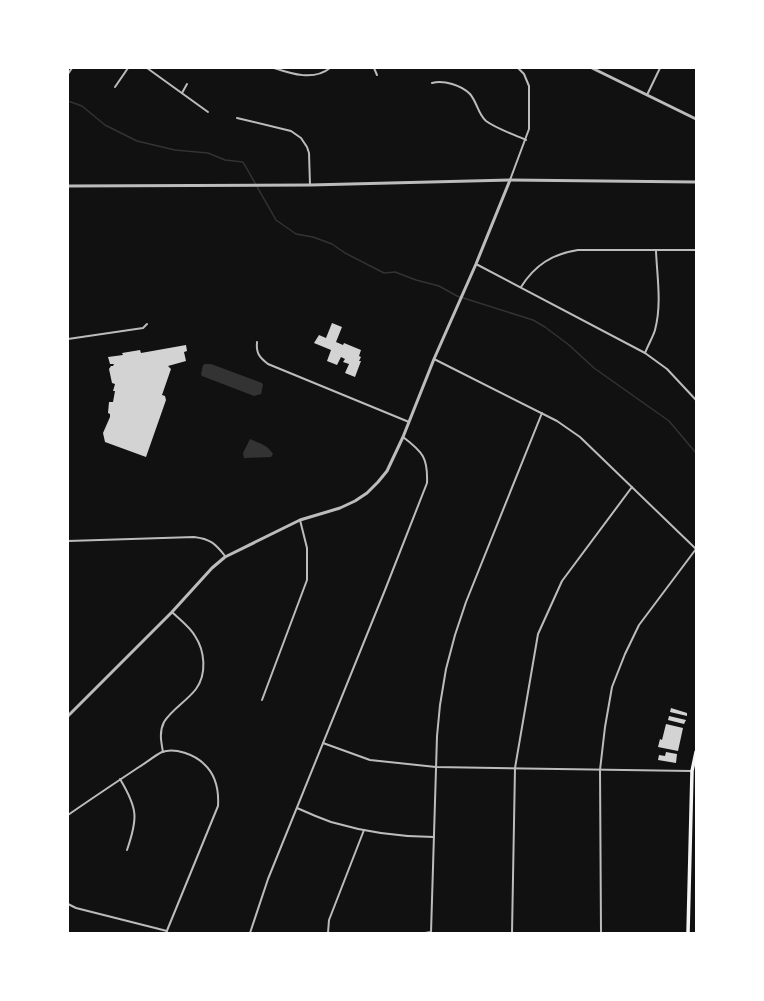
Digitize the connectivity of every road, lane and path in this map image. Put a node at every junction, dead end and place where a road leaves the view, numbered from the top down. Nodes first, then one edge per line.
1 (72, 68) edge
2 (128, 68) edge
3 (147, 68) edge
4 (274, 68) edge
5 (330, 68) edge
6 (374, 68) edge
7 (518, 68) edge
8 (592, 68) edge
9 (660, 68) edge
10 (68, 74) edge
11 (377, 75) dead end
12 (432, 83) dead end
13 (187, 84) dead end
14 (115, 87) dead end
15 (182, 93) junction
16 (647, 95) junction
17 (208, 112) dead end
18 (237, 118) dead end
19 (696, 119) edge
20 (526, 140) junction
21 (510, 180) junction
22 (696, 182) edge
23 (310, 185) junction
24 (68, 186) edge
25 (696, 250) edge
26 (656, 251) junction
27 (476, 264) junction
28 (521, 287) junction
29 (147, 324) dead end
30 (68, 339) edge
31 (257, 342) dead end
32 (645, 353) junction
33 (434, 359) junction
34 (696, 400) edge
35 (542, 413) junction
36 (409, 422) junction
37 (403, 437) junction
38 (632, 487) junction
39 (300, 520) junction
40 (68, 542) edge
41 (696, 549) edge
42 (226, 557) junction
43 (172, 612) junction
44 (262, 700) dead end
45 (68, 716) edge
46 (323, 743) junction
47 (163, 752) junction
48 (696, 752) edge
49 (436, 767) junction
50 (515, 768) junction
51 (600, 770) junction
52 (692, 771) junction
53 (120, 779) junction
54 (297, 808) junction
55 (68, 816) edge
56 (364, 830) junction
57 (434, 837) junction
58 (127, 850) dead end
59 (68, 904) edge
60 (167, 932) edge
61 (250, 933) edge
62 (328, 933) edge
63 (425, 933) edge
64 (431, 933) edge
65 (512, 933) edge
66 (601, 933) edge
67 (688, 933) edge

1 - 10 street
2 - 14 street
3 - 15 street
4 - 5 street
6 - 11 street
7 - 20 street
8 - 16 street
9 - 16 street
12 - 20 street
13 - 15 street
15 - 17 street
16 - 19 street
18 - 23 street
20 - 21 street
21 - 22 street
21 - 23 street
21 - 27 street
23 - 24 street
25 - 26 street
26 - 28 street
26 - 32 street
27 - 28 street
27 - 33 street
28 - 32 street
29 - 30 street
31 - 36 street
32 - 34 street
33 - 35 street
33 - 36 street
35 - 38 street
35 - 49 street
36 - 37 street
37 - 39 street
37 - 46 street
38 - 41 street
38 - 50 street
39 - 42 street
39 - 44 street
40 - 42 street
41 - 51 street
42 - 43 street
43 - 45 street
43 - 47 street
46 - 49 street
46 - 54 street
47 - 53 street
47 - 60 street
48 - 52 main road
49 - 50 street
49 - 57 street
50 - 51 street
50 - 65 street
51 - 52 street
51 - 66 street
52 - 67 main road
53 - 55 street
53 - 58 street
54 - 56 street
54 - 61 street
56 - 57 street
56 - 62 street
57 - 64 street
59 - 60 street
63 - 64 street

